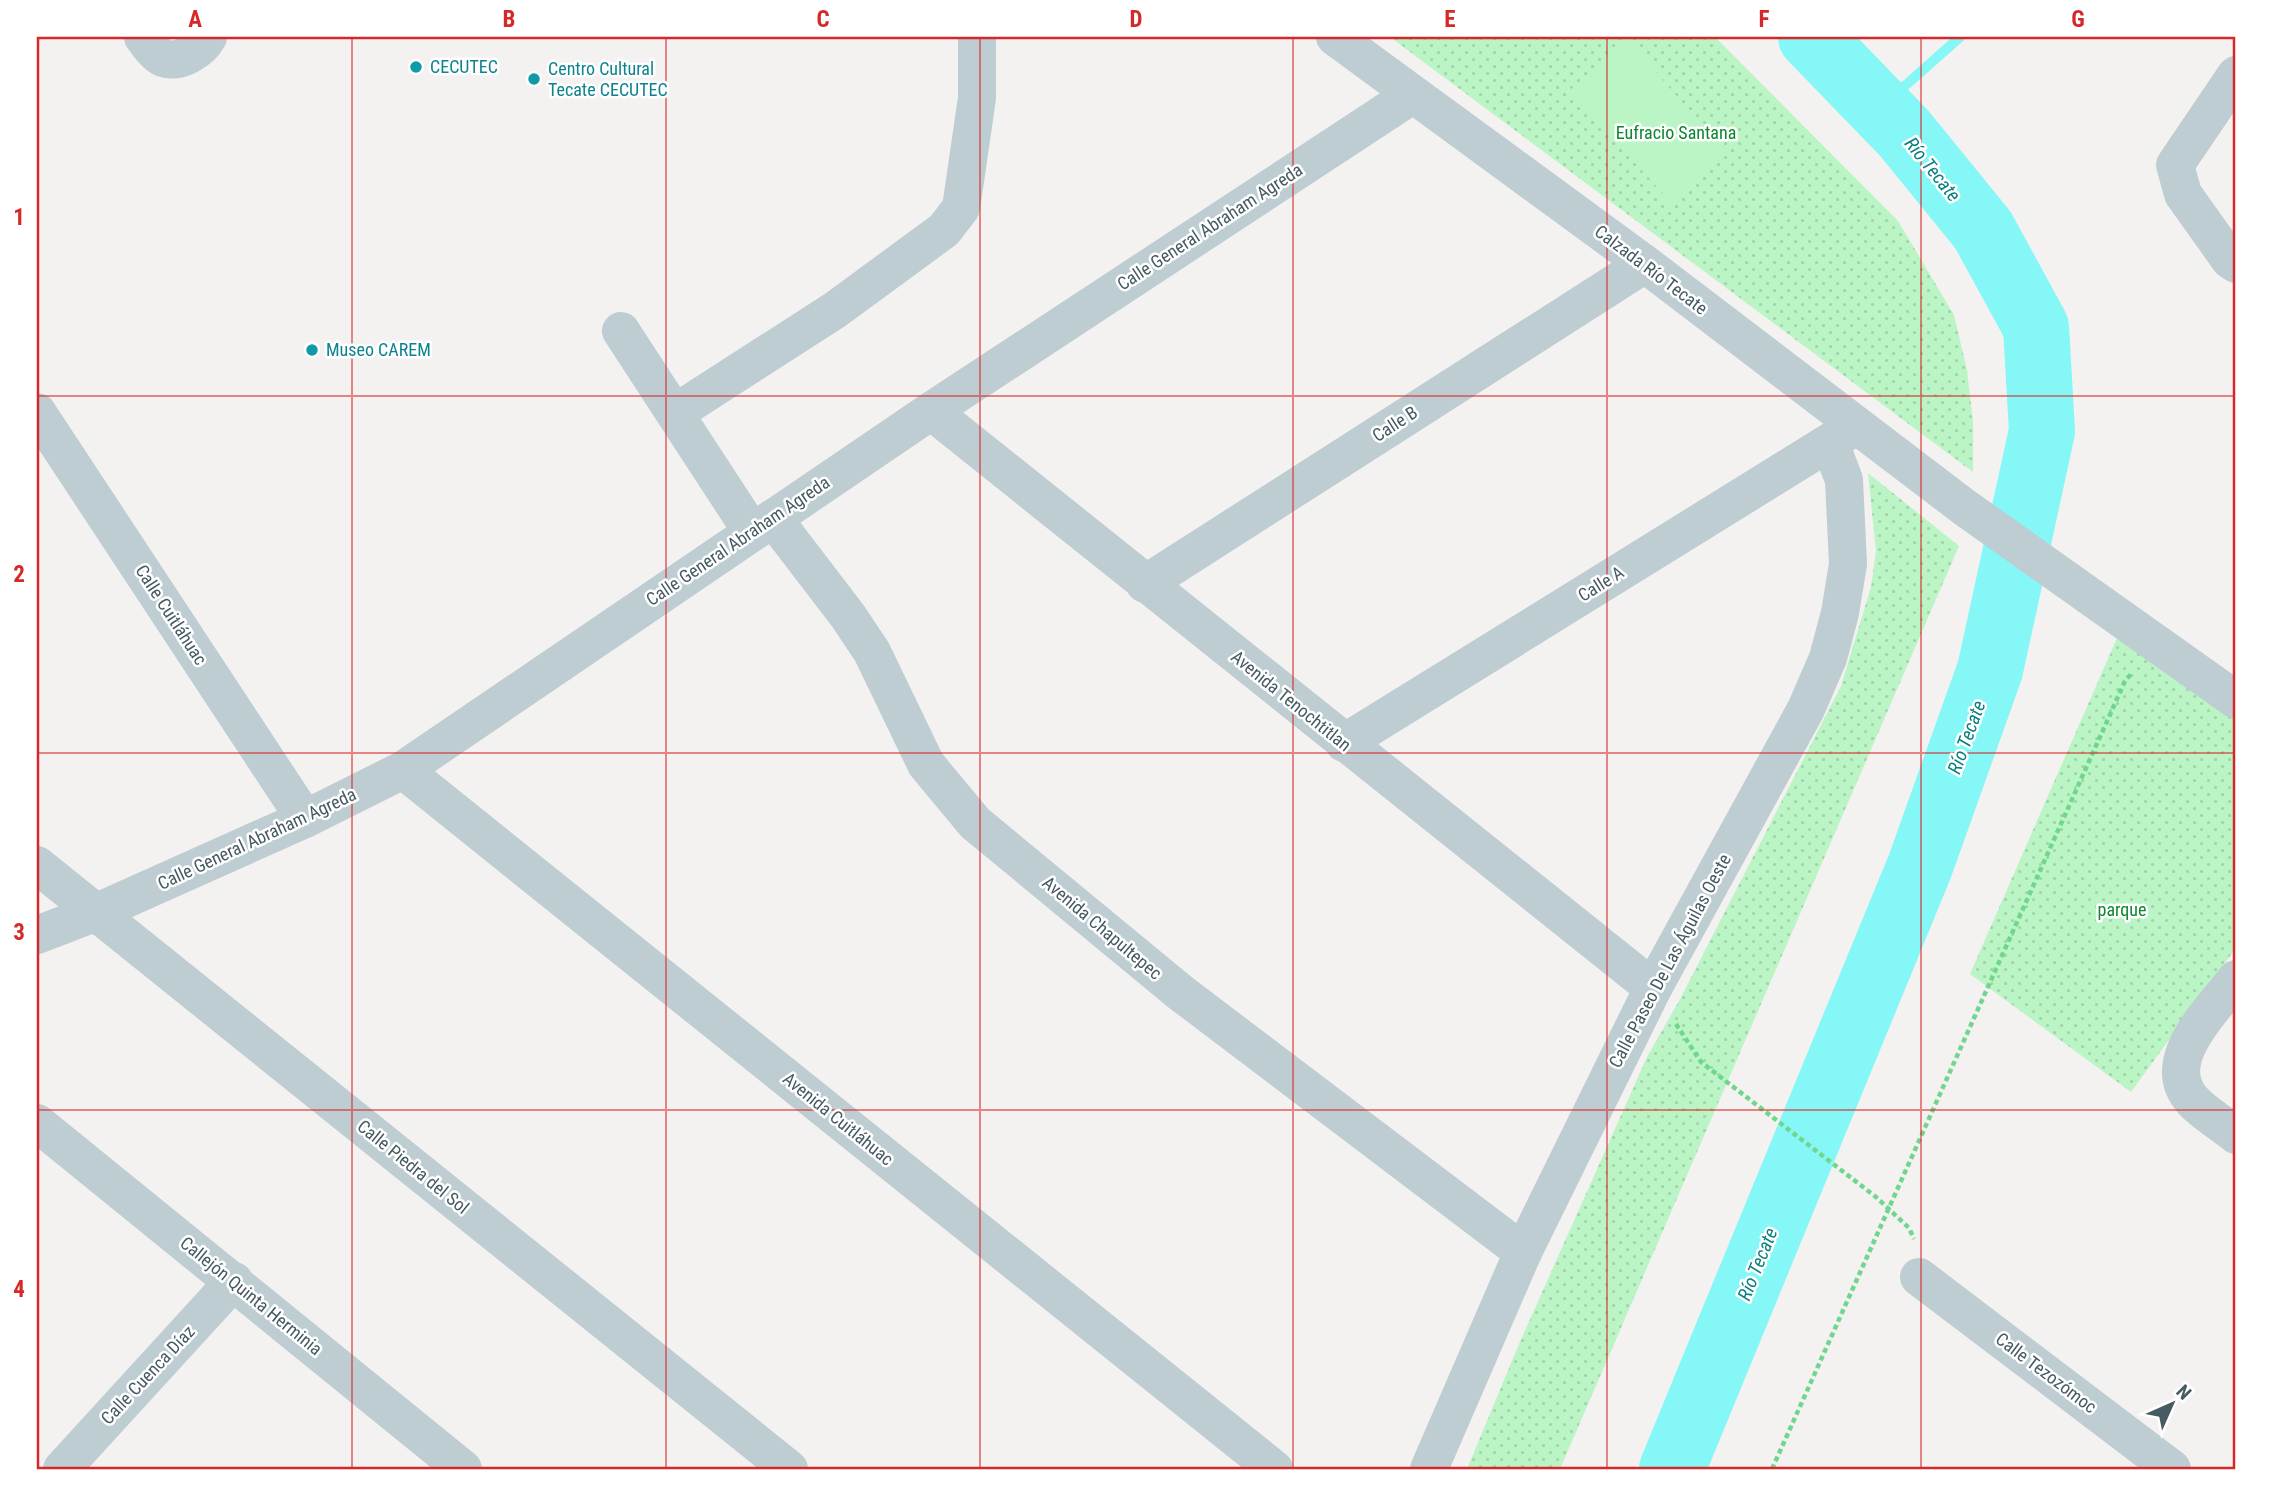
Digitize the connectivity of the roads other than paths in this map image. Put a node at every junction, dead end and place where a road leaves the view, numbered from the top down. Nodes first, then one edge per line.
1 (143, 37) edge
2 (208, 37) edge
3 (977, 37) edge
4 (1335, 37) edge
5 (2236, 75) edge
6 (1412, 95) junction
7 (1645, 264) junction
8 (2236, 264) edge
9 (621, 331) dead end
10 (930, 411) junction
11 (37, 412) edge
12 (675, 413) junction
13 (1844, 433) junction
14 (763, 525) junction
15 (1145, 584) junction
16 (2236, 700) edge
17 (1344, 743) junction
18 (403, 769) junction
19 (305, 819) junction
20 (37, 865) edge
21 (97, 912) junction
22 (37, 935) edge
23 (2236, 979) edge
24 (1653, 988) junction
25 (37, 1124) edge
26 (2236, 1135) edge
27 (1523, 1252) junction
28 (1919, 1277) road end
29 (234, 1281) junction
30 (62, 1469) edge
31 (463, 1469) edge
32 (789, 1469) edge
33 (1274, 1469) edge
34 (1429, 1469) edge
35 (2172, 1469) edge

1 - 2 street
3 - 12 street
4 - 6 street, Calzada Río Tecate
5 - 8 street
6 - 7 street, Calzada Río Tecate
6 - 10 street, Calle General Abraham Agreda
7 - 13 street, Calzada Río Tecate
7 - 15 street, Calle B
9 - 12 street, Avenida Chapultepec
10 - 14 street, Calle General Abraham Agreda
10 - 15 street, Avenida Tenochtitlan
11 - 19 street, Calle Cuitláhuac
12 - 14 street, Avenida Chapultepec
13 - 16 street, Calzada Río Tecate
13 - 17 street, Calle A
13 - 24 street, Calle Paseo De Las Águilas Oeste
14 - 18 street, Calle General Abraham Agreda
14 - 27 street, Avenida Chapultepec
15 - 17 street, Avenida Tenochtitlan
17 - 24 street, Avenida Tenochtitlan
18 - 19 street, Calle General Abraham Agreda
18 - 33 street, Avenida Cuitláhuac
19 - 21 street, Calle General Abraham Agreda
20 - 21 street, Calle Piedra del Sol
21 - 22 street, Calle General Abraham Agreda
21 - 32 street, Calle Piedra del Sol
23 - 26 street
24 - 27 street, Calle Paseo De Las Águilas Oeste
25 - 29 street, Callejón Quinta Herminia
27 - 34 street, Calle Paseo De Las Águilas Oeste
28 - 35 street, Calle Tezozómoc
29 - 30 street, Calle Cuenca Díaz
29 - 31 street, Callejón Quinta Herminia

